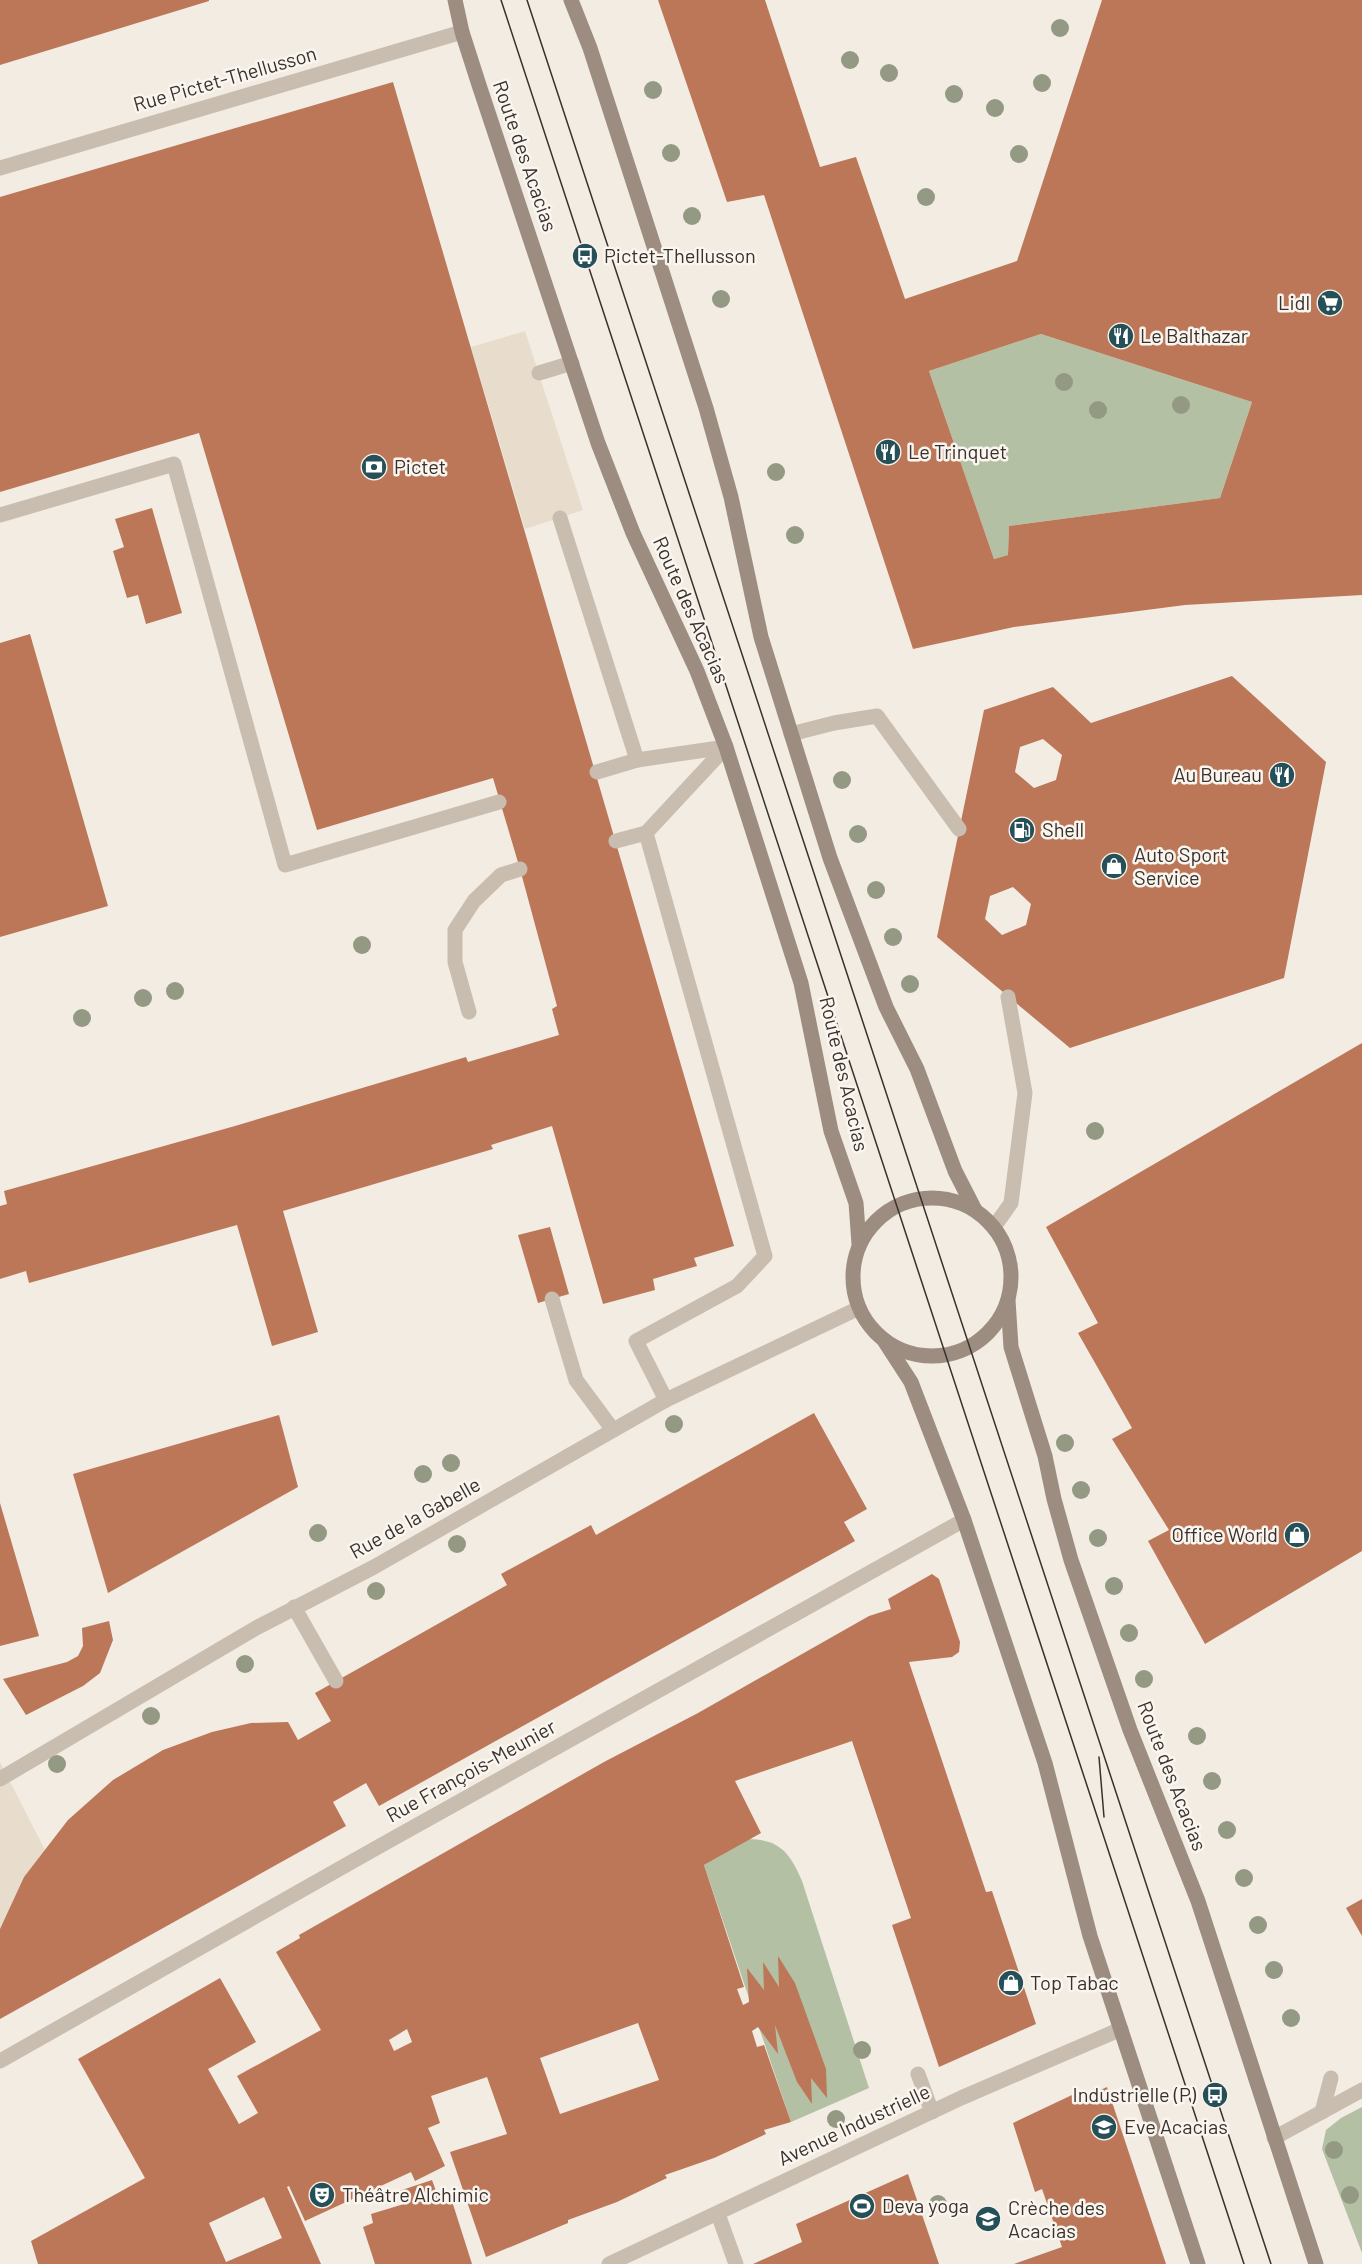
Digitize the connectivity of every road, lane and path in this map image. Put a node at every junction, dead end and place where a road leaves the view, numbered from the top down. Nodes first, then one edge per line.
1 (455, 0) edge
2 (571, 0) edge
3 (462, 32) junction
4 (0, 168) edge
5 (572, 363) junction
6 (539, 373) dead end
7 (0, 515) edge
8 (560, 518) dead end
9 (790, 734) junction
10 (726, 747) junction
11 (637, 760) junction
12 (597, 772) dead end
13 (499, 802) dead end
14 (959, 829) dead end
15 (646, 833) junction
16 (616, 841) dead end
17 (520, 869) dead end
18 (1008, 997) dead end
19 (469, 1012) dead end
20 (975, 1210) junction
21 (994, 1227) junction
22 (859, 1244) junction
23 (552, 1299) dead end
24 (1008, 1300) junction
25 (859, 1308) junction
26 (885, 1342) junction
27 (666, 1400) junction
28 (613, 1430) junction
29 (964, 1520) junction
30 (294, 1607) junction
31 (336, 1681) dead end
32 (0, 1779) edge
33 (1121, 2029) junction
34 (0, 2061) edge
35 (918, 2074) dead end
36 (1331, 2078) dead end
37 (1362, 2090) edge
38 (932, 2112) junction
39 (1322, 2112) junction
40 (1274, 2138) junction
41 (718, 2214) junction
42 (609, 2264) edge
43 (736, 2264) edge
44 (1198, 2264) edge
45 (1316, 2264) edge

1 - 3 main road, Route des Acacias
2 - 9 main road
3 - 4 street, Rue Pictet-Thellusson
3 - 5 main road, Route des Acacias
5 - 6 street
5 - 10 main road, Route des Acacias
7 - 13 street
8 - 11 street
9 - 14 street
9 - 20 main road
10 - 11 street
10 - 15 street
10 - 22 main road, Route des Acacias
11 - 12 street
15 - 16 street
15 - 27 street
17 - 19 street
18 - 21 street
20 - 21 main road
20 - 22 main road
21 - 24 main road
22 - 25 main road
23 - 28 street
24 - 26 main road
24 - 40 main road, Route des Acacias
25 - 26 main road
25 - 27 street, Rue de la Gabelle
26 - 29 main road
27 - 28 street, Rue de la Gabelle
28 - 30 street, Rue de la Gabelle
29 - 33 main road
29 - 34 street, Rue François-Meunier
30 - 31 street
30 - 32 street, Rue de la Gabelle
33 - 38 street, Avenue Industrielle
33 - 44 main road
35 - 38 street
36 - 39 street
37 - 39 street
38 - 41 street, Avenue Industrielle
39 - 40 street
40 - 45 main road, Route des Acacias
41 - 42 street, Avenue Industrielle
41 - 43 street

